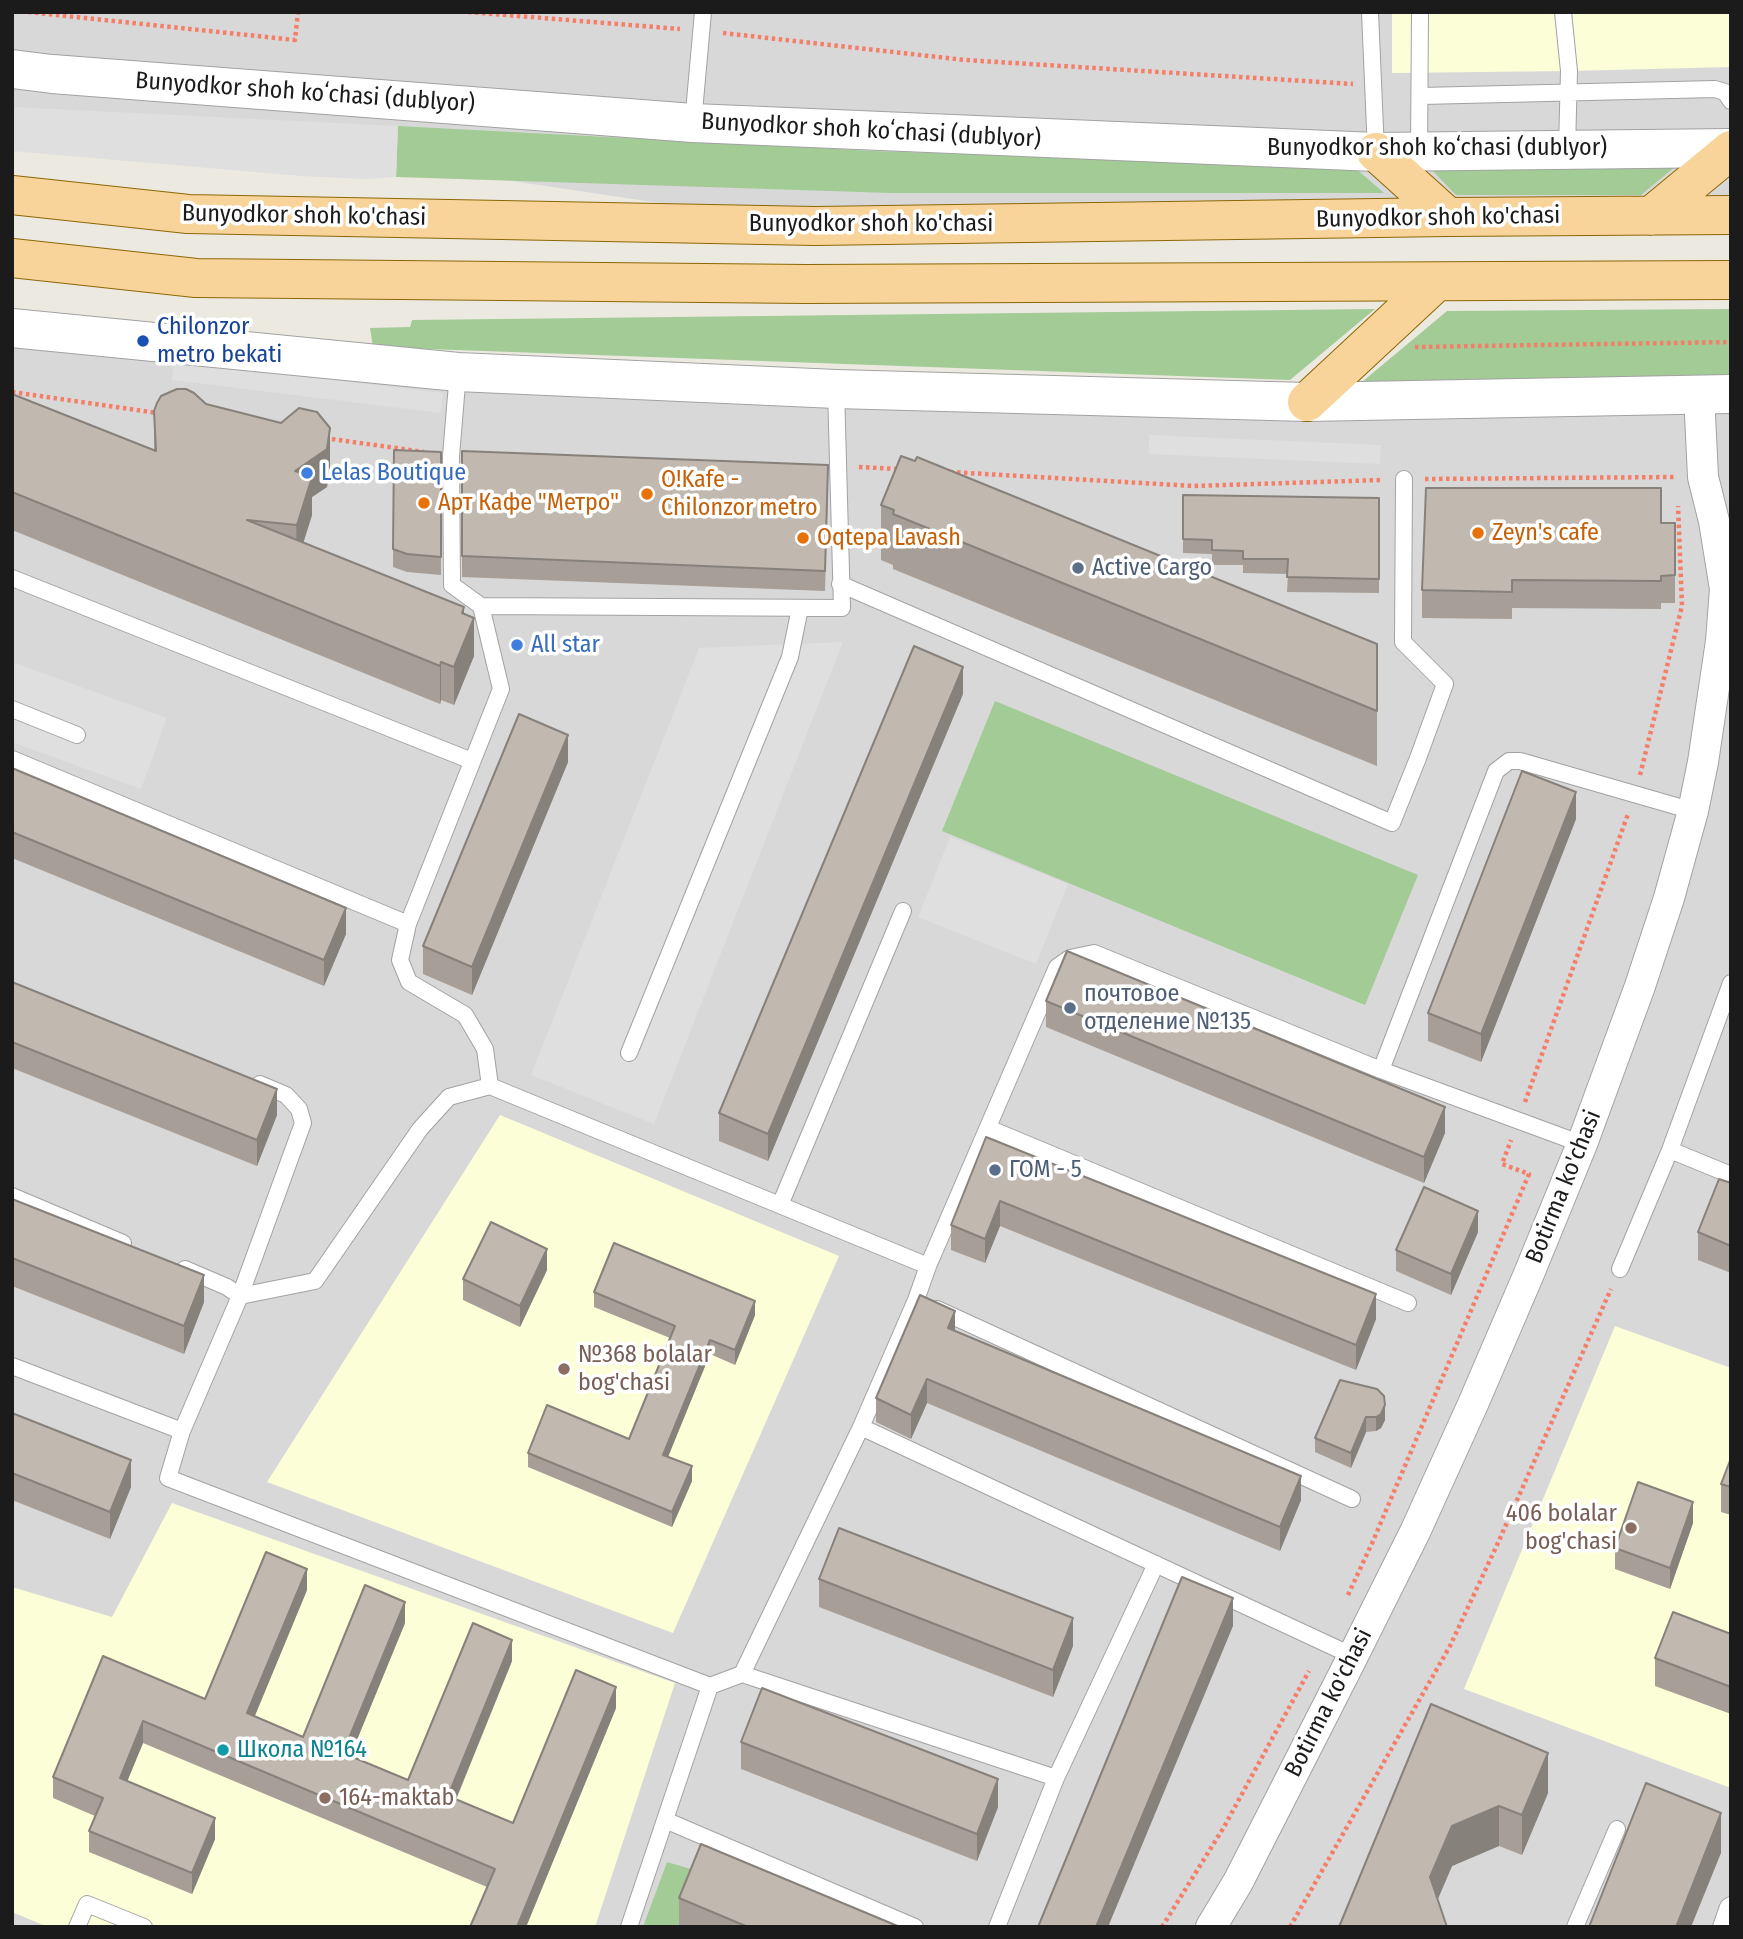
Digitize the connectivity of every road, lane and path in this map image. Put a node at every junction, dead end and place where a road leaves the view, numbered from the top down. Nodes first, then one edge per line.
1 (28, 12) edge
2 (298, 12) edge
3 (468, 12) edge
4 (703, 12) edge
5 (1370, 12) edge
6 (1420, 12) edge
7 (1563, 12) edge
8 (700, 31) junction
9 (12, 69) edge
10 (1372, 86) junction
11 (1568, 92) junction
12 (1420, 96) junction
13 (1731, 101) edge
14 (693, 123) junction
15 (1731, 149) edge
16 (1567, 150) junction
17 (1376, 152) junction
18 (1419, 152) junction
19 (12, 195) edge
20 (1731, 215) edge
21 (1651, 216) junction
22 (1448, 217) junction
23 (12, 258) edge
24 (1731, 280) edge
25 (1436, 282) junction
26 (12, 328) edge
27 (1731, 342) edge
28 (1404, 347) dead end
29 (458, 372) junction
30 (836, 388) junction
31 (1715, 394) edge
32 (1307, 402) junction
33 (1676, 477) dead end
34 (1404, 479) dead end
35 (1677, 490) dead end
36 (1678, 503) dead end
37 (12, 578) edge
38 (840, 584) junction
39 (481, 606) junction
40 (800, 608) junction
41 (12, 709) edge
42 (77, 735) dead end
43 (12, 759) edge
44 (472, 761) junction
45 (1635, 794) junction
46 (1693, 811) junction
47 (903, 911) dead end
48 (408, 924) junction
49 (1731, 983) edge
50 (629, 1053) dead end
51 (1381, 1070) junction
52 (249, 1080) edge
53 (490, 1086) junction
54 (1518, 1121) junction
55 (988, 1128) junction
56 (1582, 1144) junction
57 (1670, 1150) junction
58 (1731, 1175) edge
59 (12, 1196) edge
60 (780, 1205) junction
61 (138, 1250) edge
62 (176, 1266) edge
63 (928, 1266) junction
64 (1620, 1269) joint
65 (240, 1296) junction
66 (916, 1300) junction
67 (1408, 1303) dead end
68 (12, 1366) edge
69 (861, 1427) junction
70 (182, 1431) junction
71 (1352, 1499) dead end
72 (1156, 1564) junction
73 (1346, 1597) dead end
74 (1325, 1643) junction
75 (1353, 1656) junction
76 (742, 1674) junction
77 (710, 1686) junction
78 (1056, 1778) junction
79 (665, 1820) junction
80 (1617, 1829) dead end
81 (1731, 1905) edge
82 (77, 1927) edge
83 (144, 1927) edge
84 (629, 1927) edge
85 (915, 1927) edge
86 (997, 1927) edge
87 (1163, 1927) edge
88 (1211, 1927) edge
89 (1290, 1927) edge
90 (1575, 1927) edge
91 (1721, 1927) edge

1 - 2 path
3 - 8 path
4 - 8 lane
5 - 10 lane
6 - 12 lane
7 - 11 lane
8 - 10 path
8 - 14 lane
9 - 14 street, Bunyodkor shoh koʻchasi (dublyor)
10 - 17 lane
11 - 12 lane
11 - 13 lane
11 - 16 lane
12 - 18 lane
14 - 17 street, Bunyodkor shoh koʻchasi (dublyor)
15 - 16 street, Bunyodkor shoh koʻchasi (dublyor)
15 - 21 main road
16 - 18 street, Bunyodkor shoh koʻchasi (dublyor)
17 - 18 street, Bunyodkor shoh koʻchasi (dublyor)
17 - 22 main road
19 - 22 main road, Bunyodkor shoh ko'chasi
20 - 21 main road, Bunyodkor shoh ko'chasi
21 - 22 main road, Bunyodkor shoh ko'chasi
23 - 25 main road
24 - 25 main road
25 - 32 main road
26 - 29 street
27 - 28 path
29 - 30 street
29 - 39 lane
30 - 32 street
30 - 38 lane
31 - 32 street
31 - 46 street, Botirma ko'chasi
33 - 35 path
34 - 38 lane
36 - 45 path
37 - 44 lane
38 - 40 lane
39 - 40 lane
39 - 44 lane
40 - 50 lane
41 - 42 lane
43 - 48 lane
44 - 48 lane
45 - 46 lane
45 - 51 lane
45 - 54 path
46 - 56 street, Botirma ko'chasi
47 - 60 lane
48 - 53 lane
49 - 57 lane
51 - 54 lane
51 - 55 lane
52 - 65 lane
53 - 60 lane
53 - 65 lane
54 - 56 lane
54 - 73 path
55 - 63 lane
55 - 67 lane
56 - 75 street, Botirma ko'chasi
57 - 58 lane
57 - 64 lane
59 - 61 lane
60 - 63 lane
62 - 65 lane
63 - 66 lane
64 - 89 path
65 - 70 lane
66 - 69 lane
66 - 71 lane
68 - 70 lane
69 - 72 lane
69 - 76 lane
70 - 77 lane
72 - 74 lane
72 - 78 lane
74 - 75 lane
74 - 87 path
75 - 88 street, Botirma ko'chasi
76 - 77 lane
76 - 78 lane
77 - 79 lane
78 - 86 lane
79 - 84 lane
79 - 85 lane
80 - 90 lane
81 - 91 lane
82 - 83 lane

